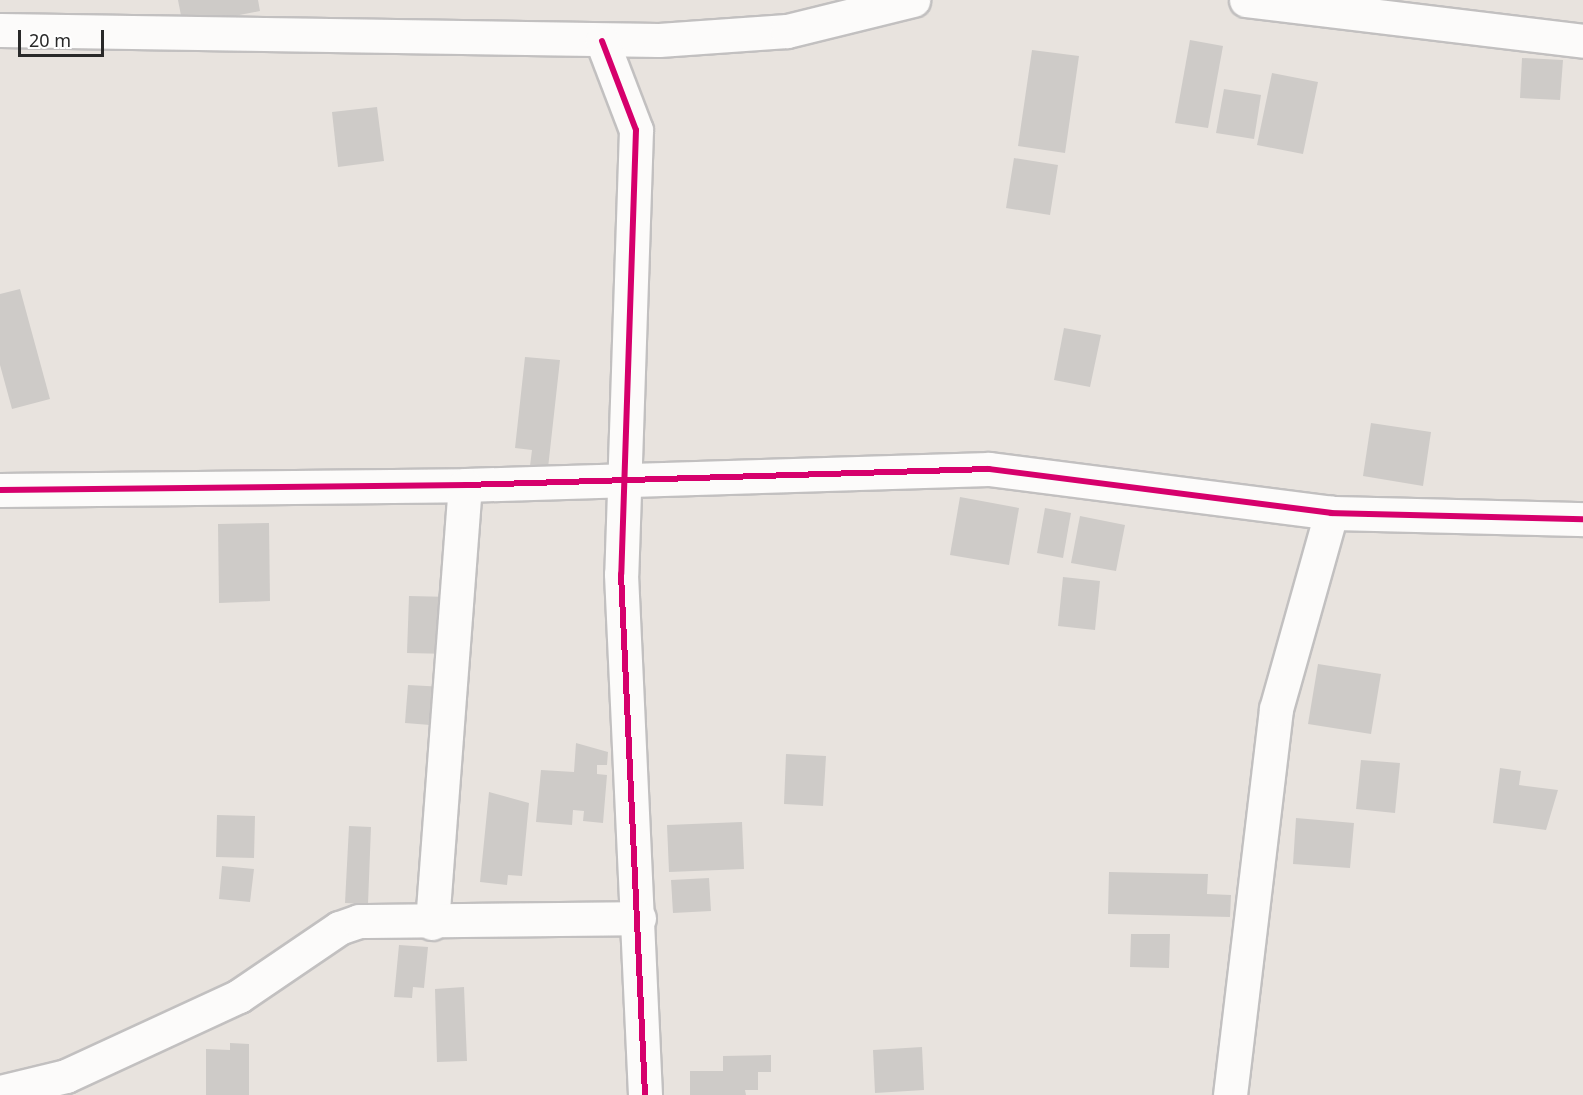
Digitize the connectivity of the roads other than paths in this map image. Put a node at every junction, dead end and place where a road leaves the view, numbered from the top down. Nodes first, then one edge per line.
1 (914, 0) edge
2 (1246, 0) edge
3 (0, 30) edge
4 (602, 41) junction
5 (1583, 41) edge
6 (625, 479) junction
7 (465, 485) junction
8 (0, 490) edge
9 (1331, 513) junction
10 (1583, 519) edge
11 (639, 918) junction
12 (432, 923) junction
13 (0, 1092) edge
14 (645, 1095) edge
15 (1230, 1095) edge

1 - 4 street
2 - 5 street
3 - 4 street
4 - 6 street
6 - 7 street
6 - 9 street
6 - 11 street
7 - 8 street
7 - 12 street
9 - 10 street
9 - 15 street
11 - 12 street
11 - 14 street
12 - 13 street

